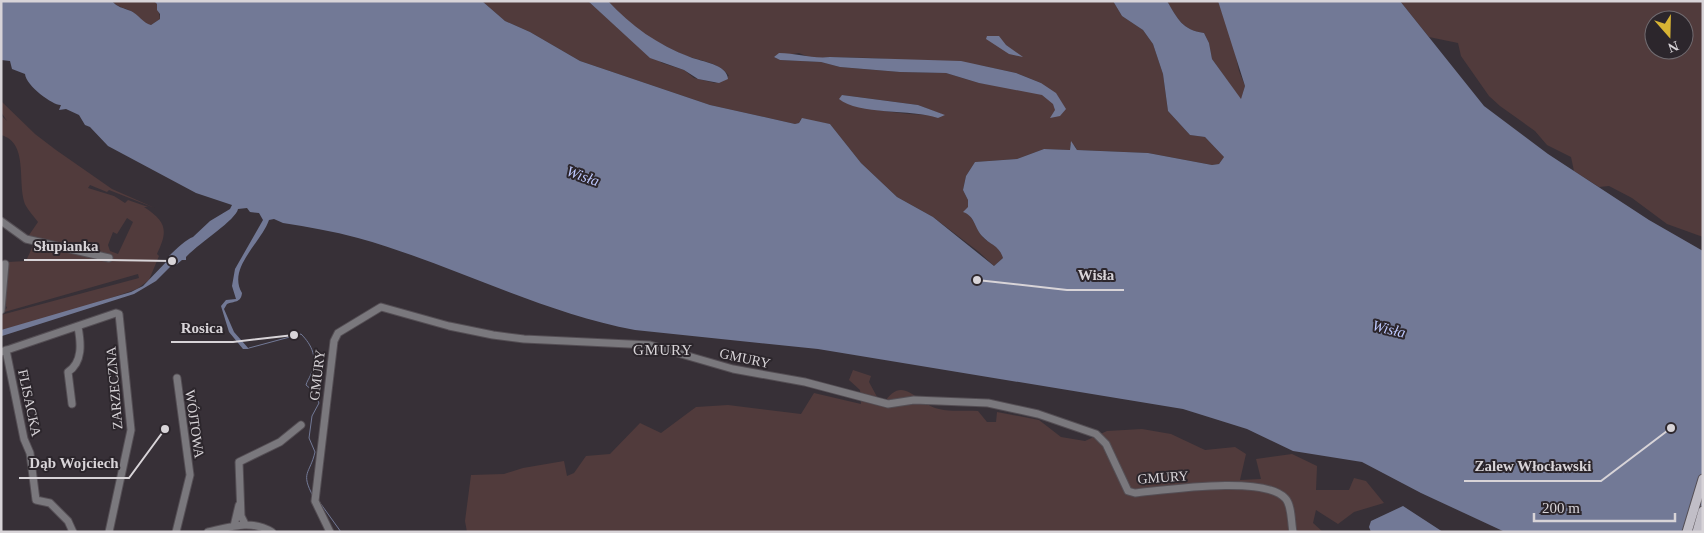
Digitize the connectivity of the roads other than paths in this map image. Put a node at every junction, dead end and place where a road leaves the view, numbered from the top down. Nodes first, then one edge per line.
1 (1, 222) edge
2 (109, 258) dead end
3 (5, 264) dead end
4 (1, 310) edge
5 (78, 327) junction
6 (4, 351) edge
7 (176, 378) dead end
8 (72, 404) dead end
9 (302, 425) dead end
10 (1703, 479) edge
11 (240, 500) junction
12 (1703, 511) edge
13 (245, 524) junction
14 (234, 526) junction
15 (227, 530) edge
16 (73, 532) edge
17 (110, 532) edge
18 (176, 532) edge
19 (208, 532) edge
20 (272, 532) edge
21 (330, 532) edge
22 (1293, 532) edge
23 (1687, 532) edge
24 (1697, 532) edge

1 - 2 street
3 - 4 street
5 - 6 street, ZARZECZNA
5 - 8 street
5 - 17 street, ZARZECZNA
6 - 16 street, FLISACKA
7 - 18 street, WÓJTOWA
9 - 11 street
10 - 23 main road
11 - 13 street
11 - 14 street
12 - 24 main road
13 - 14 street
13 - 20 street
14 - 15 street
15 - 19 street
21 - 22 street, GMURY

